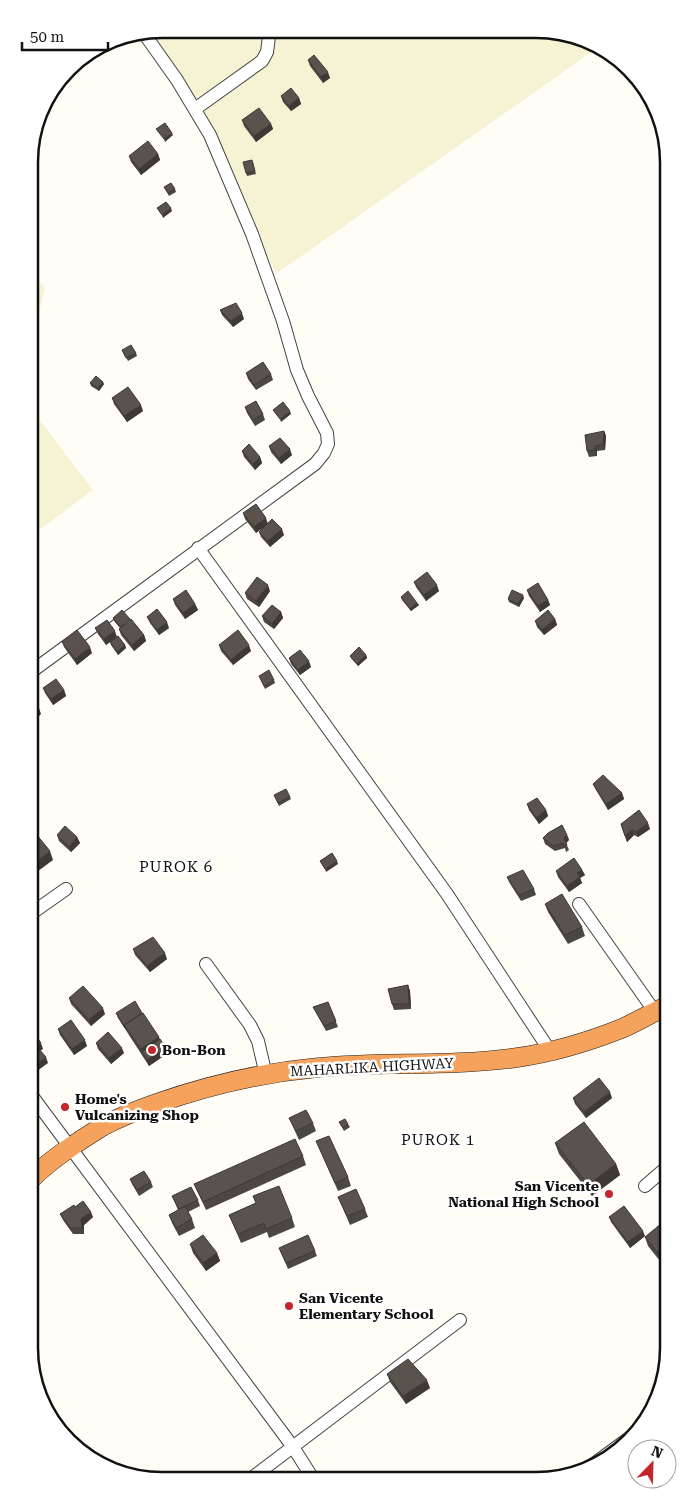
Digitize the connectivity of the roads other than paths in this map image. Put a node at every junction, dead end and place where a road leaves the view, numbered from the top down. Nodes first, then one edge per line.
1 (269, 38) edge
2 (148, 39) edge
3 (194, 109) junction
4 (198, 548) junction
5 (38, 667) edge
6 (66, 889) dead end
7 (579, 904) dead end
8 (38, 910) edge
9 (206, 964) dead end
10 (659, 1003) edge
11 (659, 1010) edge
12 (550, 1051) junction
13 (266, 1074) junction
14 (38, 1104) edge
15 (71, 1147) junction
16 (38, 1172) edge
17 (659, 1174) edge
18 (645, 1186) dead end
19 (460, 1320) dead end
20 (293, 1448) junction
21 (260, 1472) edge
22 (309, 1472) edge

1 - 3 street
2 - 3 street
3 - 4 street
4 - 5 street
4 - 12 street
6 - 8 street
7 - 10 street
9 - 13 street
11 - 12 highway, MAHARLIKA HIGHWAY
12 - 13 highway, MAHARLIKA HIGHWAY
13 - 15 highway, MAHARLIKA HIGHWAY
14 - 15 street
15 - 16 highway, MAHARLIKA HIGHWAY
15 - 20 street
17 - 18 street
19 - 20 street
20 - 21 street
20 - 22 street

